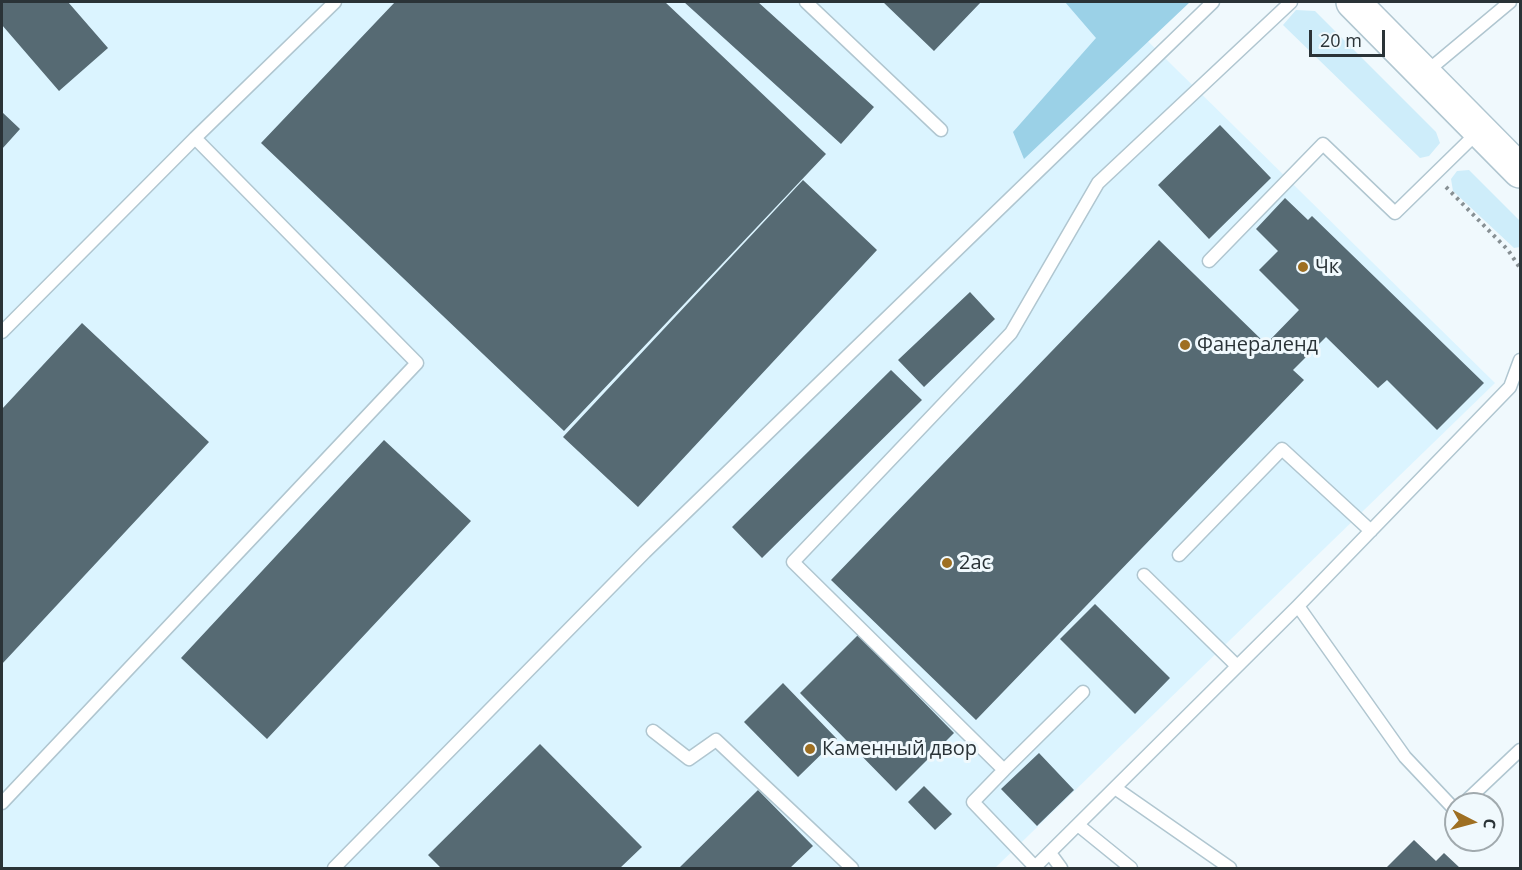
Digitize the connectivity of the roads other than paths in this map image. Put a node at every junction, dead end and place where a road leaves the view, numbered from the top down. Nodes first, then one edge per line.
1 (335, 2) edge
2 (806, 2) edge
3 (1213, 2) edge
4 (1291, 2) edge
5 (1353, 2) edge
6 (1510, 2) edge
7 (1425, 73) junction
8 (941, 130) dead end
9 (1480, 130) junction
10 (195, 138) junction
11 (1521, 171) edge
12 (1209, 261) dead end
13 (2, 332) edge
14 (1521, 360) edge
15 (1371, 531) junction
16 (1179, 555) dead end
17 (1144, 575) dead end
18 (1298, 606) junction
19 (1237, 666) junction
20 (1083, 692) dead end
21 (653, 731) dead end
22 (1521, 750) edge
23 (1004, 770) junction
24 (1115, 788) junction
25 (1476, 792) edge
26 (1444, 798) edge
27 (2, 803) edge
28 (1078, 825) junction
29 (1050, 853) junction
30 (334, 868) edge
31 (852, 868) edge
32 (1034, 868) edge
33 (1061, 868) edge
34 (1131, 868) edge
35 (1230, 868) edge

1 - 10 lane
2 - 8 lane
3 - 30 lane
4 - 23 lane
5 - 7 main road
6 - 7 lane
7 - 9 main road
9 - 11 main road
9 - 12 lane
10 - 13 lane
10 - 27 lane
14 - 15 lane
15 - 16 lane
15 - 18 lane
17 - 19 lane
18 - 19 lane
18 - 26 lane
19 - 24 lane
20 - 23 lane
21 - 31 lane
22 - 25 lane
23 - 32 lane
24 - 28 lane
24 - 35 lane
28 - 29 lane
28 - 34 lane
29 - 32 lane
29 - 33 lane

